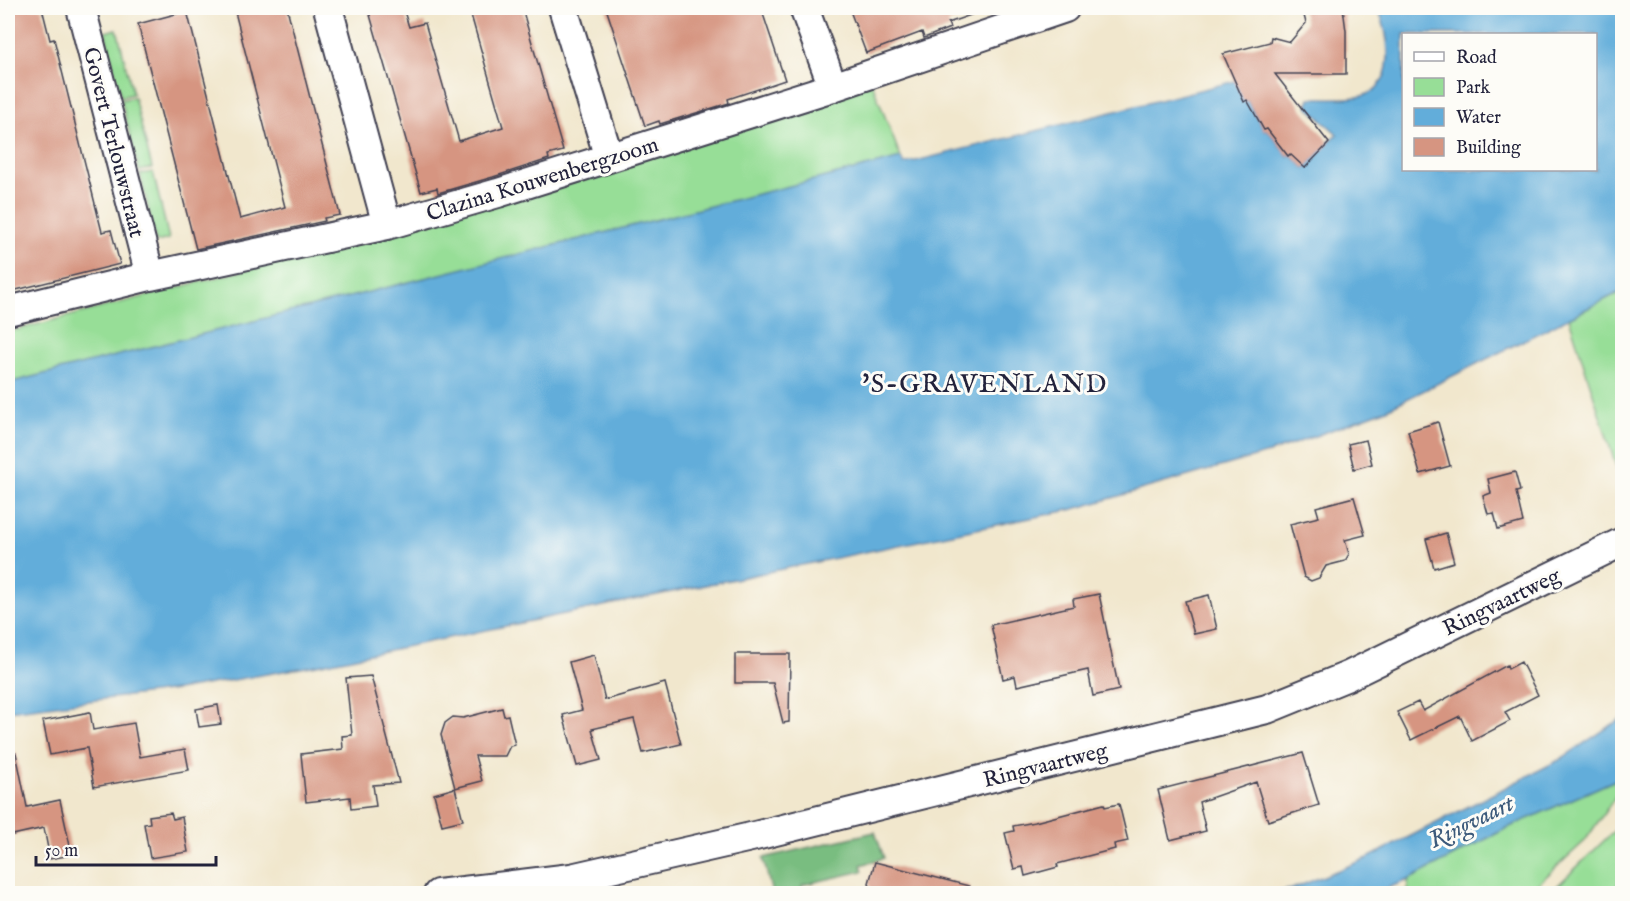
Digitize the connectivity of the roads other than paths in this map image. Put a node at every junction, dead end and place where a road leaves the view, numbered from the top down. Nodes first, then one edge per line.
1 (81, 8) edge
2 (328, 8) edge
3 (563, 8) edge
4 (804, 8) edge
5 (1055, 9) edge
6 (833, 87) junction
7 (609, 158) junction
8 (387, 225) junction
9 (150, 276) junction
10 (8, 311) edge
11 (1623, 542) edge
12 (438, 894) edge

1 - 9 street, Govert Terlouwstraat
2 - 8 street
3 - 7 street
4 - 6 street
5 - 6 street, Clazina Kouwenbergzoom
6 - 7 street, Clazina Kouwenbergzoom
7 - 8 street, Clazina Kouwenbergzoom
8 - 9 street, Clazina Kouwenbergzoom
9 - 10 street, Clazina Kouwenbergzoom
11 - 12 street, Ringvaartweg

